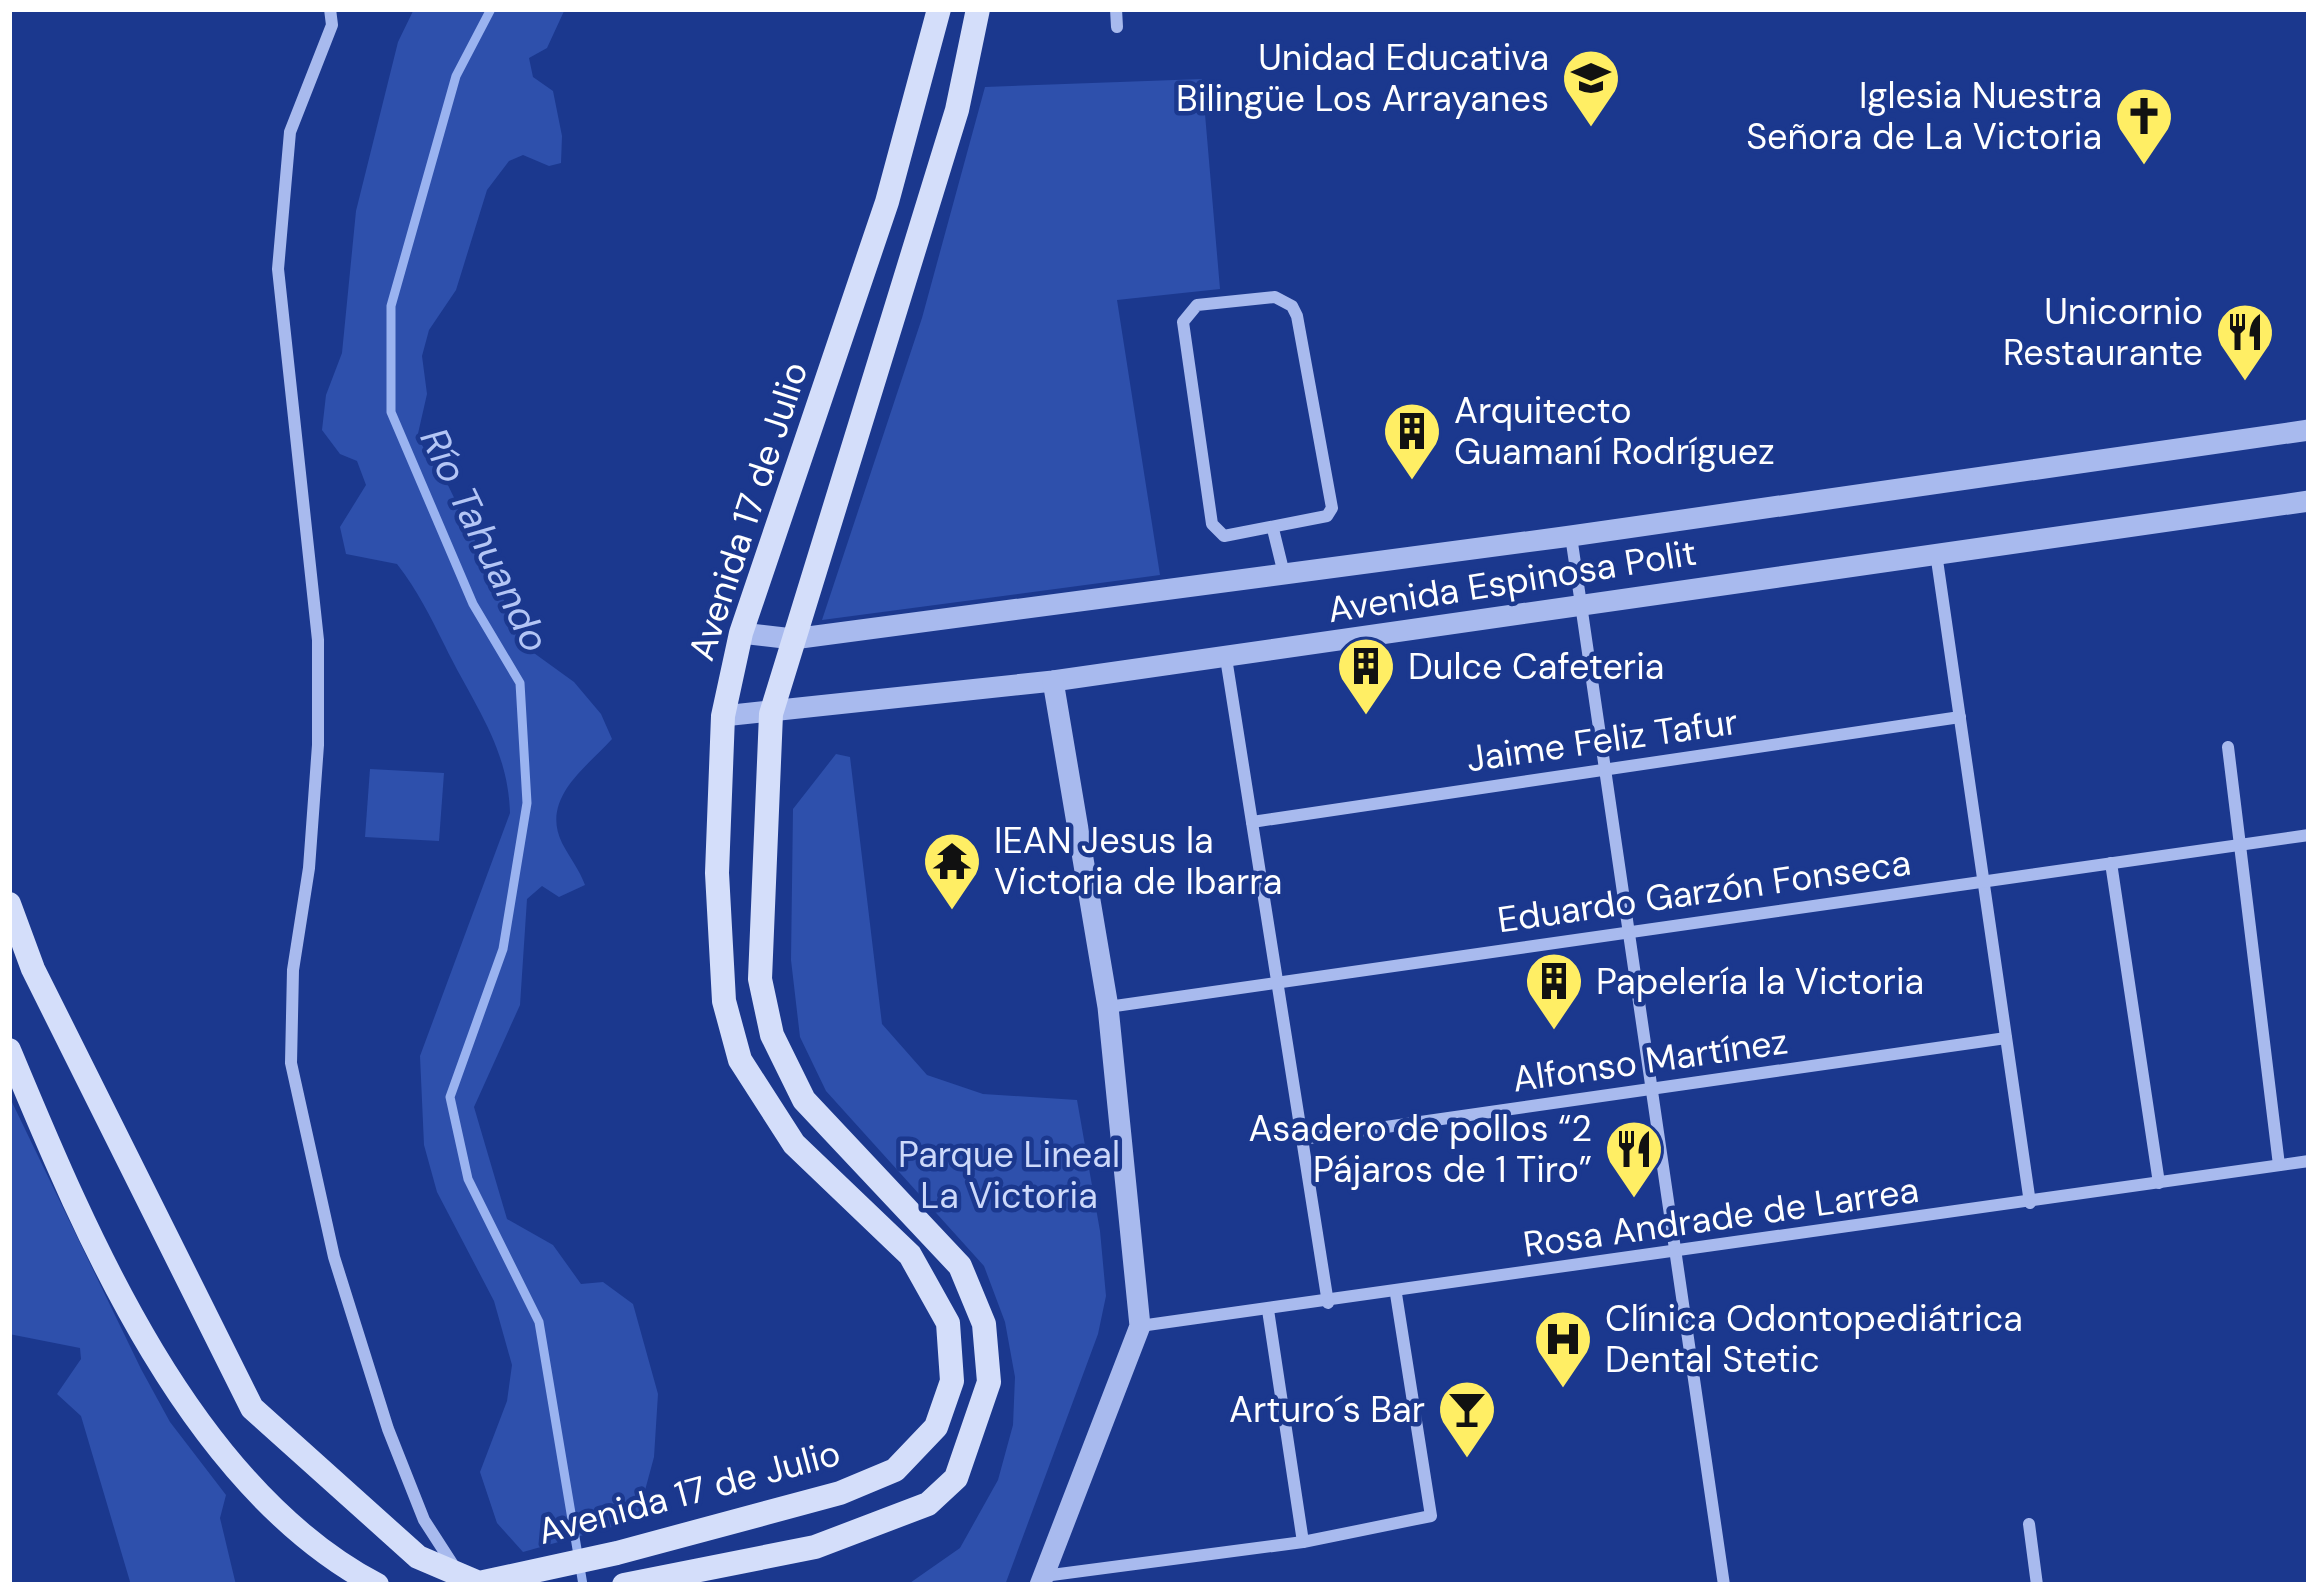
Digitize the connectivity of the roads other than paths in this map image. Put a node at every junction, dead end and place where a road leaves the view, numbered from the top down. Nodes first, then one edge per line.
1 (330, 9) edge
2 (939, 9) edge
3 (978, 9) edge
4 (1116, 9) edge
5 (1117, 27) dead end
6 (2309, 430) edge
7 (2309, 501) edge
8 (1274, 530) junction
9 (1570, 536) junction
10 (1936, 554) junction
11 (1284, 574) junction
12 (1581, 602) junction
13 (742, 633) junction
14 (793, 639) junction
15 (1226, 658) junction
16 (1053, 682) junction
17 (771, 714) junction
18 (724, 716) junction
19 (1960, 716) junction
20 (2228, 747) dead end
21 (1606, 769) junction
22 (1252, 822) junction
23 (2309, 835) edge
24 (2241, 844) junction
25 (2111, 863) junction
26 (1984, 882) junction
27 (9, 904) edge
28 (1630, 932) junction
29 (1277, 983) junction
30 (1108, 1007) junction
31 (2006, 1037) junction
32 (9, 1050) edge
33 (1654, 1090) junction
34 (1302, 1139) junction
35 (2309, 1161) edge
36 (2279, 1165) junction
37 (2159, 1183) junction
38 (2030, 1203) junction
39 (1678, 1252) junction
40 (1396, 1294) junction
41 (1328, 1303) junction
42 (1268, 1310) junction
43 (1141, 1326) junction
44 (424, 1520) junction
45 (2029, 1524) dead end
46 (1303, 1542) junction
47 (418, 1557) junction
48 (1042, 1580) edge
49 (471, 1581) edge
50 (629, 1584) edge
51 (376, 1585) edge
52 (1724, 1585) edge
53 (2037, 1585) edge

1 - 44 street
2 - 13 main road, Avenida 17 de Julio
3 - 14 main road, Avenida 17 de Julio
4 - 5 street
6 - 9 street, Avenida Espinosa Polit
7 - 10 street, Avenida Espinosa Polit
8 - 8 street
8 - 11 street
9 - 11 street, Avenida Espinosa Polit
9 - 12 street
10 - 12 street, Avenida Espinosa Polit
10 - 19 street
11 - 14 street, Avenida Espinosa Polit
12 - 15 street, Avenida Espinosa Polit
12 - 21 street
13 - 14 street, Avenida Espinosa Polit
13 - 18 main road, Avenida 17 de Julio
14 - 17 main road, Avenida 17 de Julio
15 - 16 street, Avenida Espinosa Polit
15 - 22 street
16 - 17 street, Avenida Espinosa Polit
16 - 30 street
17 - 18 street, Avenida Espinosa Polit
17 - 50 main road, Avenida 17 de Julio
18 - 49 main road, Avenida 17 de Julio
19 - 21 street, Jaime Feliz Tafur
19 - 26 street
20 - 24 street
21 - 22 street, Jaime Feliz Tafur
21 - 28 street
22 - 29 street
23 - 24 street, Eduardo Garzón Fonseca
24 - 25 street, Eduardo Garzón Fonseca
24 - 36 street
25 - 26 street, Eduardo Garzón Fonseca
25 - 37 street
26 - 28 street, Eduardo Garzón Fonseca
26 - 31 street
27 - 47 main road
28 - 29 street, Eduardo Garzón Fonseca
28 - 33 street
29 - 30 street, Eduardo Garzón Fonseca
29 - 34 street
30 - 43 street
31 - 33 street, Alfonso Martínez
31 - 38 street
32 - 51 main road
33 - 34 street, Alfonso Martínez
33 - 39 street
34 - 41 street
35 - 36 street, Rosa Andrade de Larrea
36 - 37 street, Rosa Andrade de Larrea
37 - 38 street, Rosa Andrade de Larrea
38 - 39 street, Rosa Andrade de Larrea
39 - 40 street, Rosa Andrade de Larrea
39 - 52 street
40 - 41 street, Rosa Andrade de Larrea
40 - 46 street
41 - 42 street, Rosa Andrade de Larrea
42 - 43 street, Rosa Andrade de Larrea
42 - 46 street
43 - 48 street
44 - 47 street
44 - 49 street
45 - 53 street
46 - 48 street
47 - 49 main road

